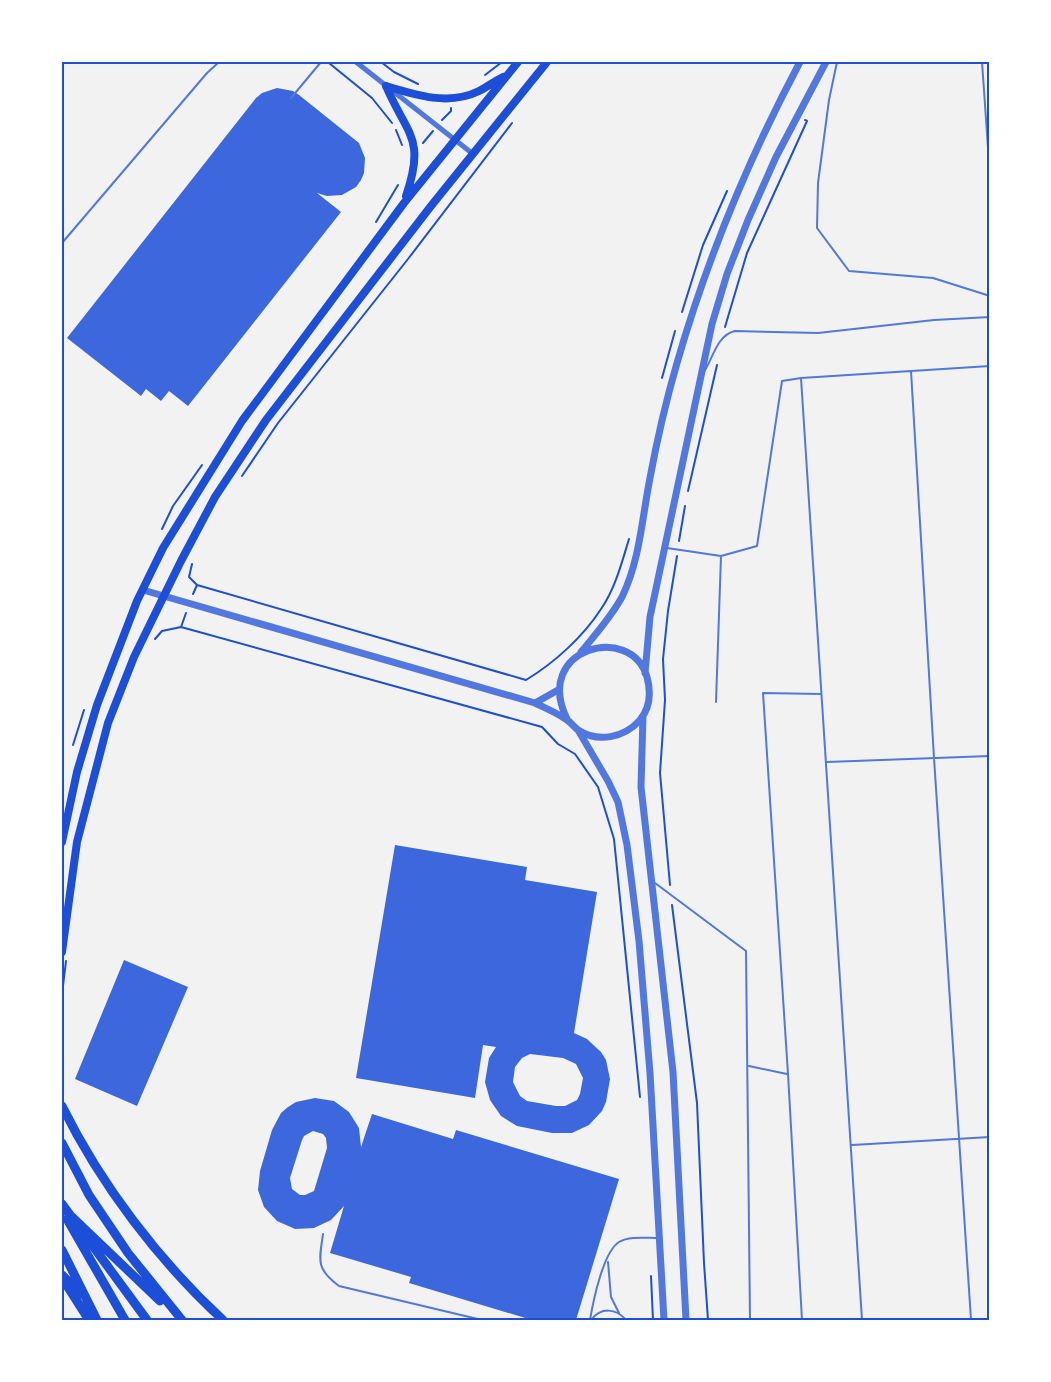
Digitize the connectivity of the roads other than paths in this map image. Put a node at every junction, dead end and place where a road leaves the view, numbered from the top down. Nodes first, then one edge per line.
1 (219, 62) edge
2 (321, 62) edge
3 (356, 62) edge
4 (518, 62) edge
5 (547, 62) edge
6 (800, 62) edge
7 (826, 62) edge
8 (837, 62) edge
9 (982, 62) edge
10 (509, 73) junction
11 (386, 86) junction
12 (291, 98) dead end
13 (456, 140) junction
14 (473, 154) junction
15 (990, 176) edge
16 (404, 203) junction
17 (62, 243) edge
18 (990, 296) edge
19 (990, 317) edge
20 (990, 366) edge
21 (911, 371) junction
22 (701, 377) junction
23 (801, 378) junction
24 (665, 548) junction
25 (721, 556) junction
26 (143, 590) junction
27 (163, 597) junction
28 (580, 653) junction
29 (645, 673) junction
30 (558, 690) junction
31 (822, 694) junction
32 (716, 702) dead end
33 (536, 703) junction
34 (643, 716) junction
35 (567, 719) junction
36 (577, 729) junction
37 (990, 756) edge
38 (934, 758) junction
39 (826, 762) junction
40 (62, 842) edge
41 (653, 882) junction
42 (64, 956) edge
43 (749, 1066) junction
44 (788, 1074) junction
45 (62, 1106) edge
46 (990, 1137) edge
47 (959, 1138) junction
48 (62, 1143) edge
49 (852, 1145) junction
50 (62, 1203) edge
51 (62, 1208) edge
52 (71, 1216) junction
53 (323, 1234) dead end
54 (659, 1238) junction
55 (62, 1250) edge
56 (608, 1259) junction
57 (62, 1275) edge
58 (619, 1313) junction
59 (89, 1320) edge
60 (97, 1320) edge
61 (104, 1320) edge
62 (125, 1320) edge
63 (147, 1320) edge
64 (181, 1320) edge
65 (223, 1320) edge
66 (482, 1320) edge
67 (590, 1320) edge
68 (626, 1320) edge
69 (664, 1320) edge
70 (686, 1320) edge
71 (750, 1320) edge
72 (802, 1320) edge
73 (862, 1320) edge
74 (971, 1320) edge

1 - 17 lane
2 - 12 lane
3 - 11 street
4 - 10 main road
5 - 14 main road
6 - 28 street
7 - 22 street
8 - 18 lane
9 - 15 lane
10 - 11 main road
10 - 13 main road
11 - 13 street
11 - 16 main road
13 - 14 street
13 - 16 main road
14 - 27 main road
16 - 26 main road
19 - 22 lane
20 - 21 lane
21 - 23 lane
21 - 38 lane
22 - 24 street
23 - 25 lane
23 - 31 lane
24 - 25 lane
24 - 29 street
25 - 32 lane
26 - 27 street
26 - 40 main road
27 - 33 street
27 - 42 main road
28 - 29 street
28 - 30 street
29 - 34 street
30 - 33 street
30 - 35 street
31 - 39 lane
31 - 44 lane
33 - 35 street
34 - 36 street
34 - 41 street
35 - 36 street
36 - 54 street
37 - 38 lane
38 - 39 lane
38 - 47 lane
39 - 49 lane
41 - 43 lane
41 - 70 street
43 - 44 lane
43 - 71 lane
44 - 72 lane
45 - 65 highway
46 - 47 lane
47 - 49 lane
47 - 74 lane
48 - 64 highway
49 - 73 lane
50 - 52 highway
51 - 62 highway
52 - 63 highway
52 - 64 highway
53 - 66 lane
54 - 56 lane
54 - 69 street
55 - 60 highway
56 - 58 lane
56 - 67 lane
57 - 59 highway
57 - 61 highway
58 - 67 lane
58 - 68 lane

